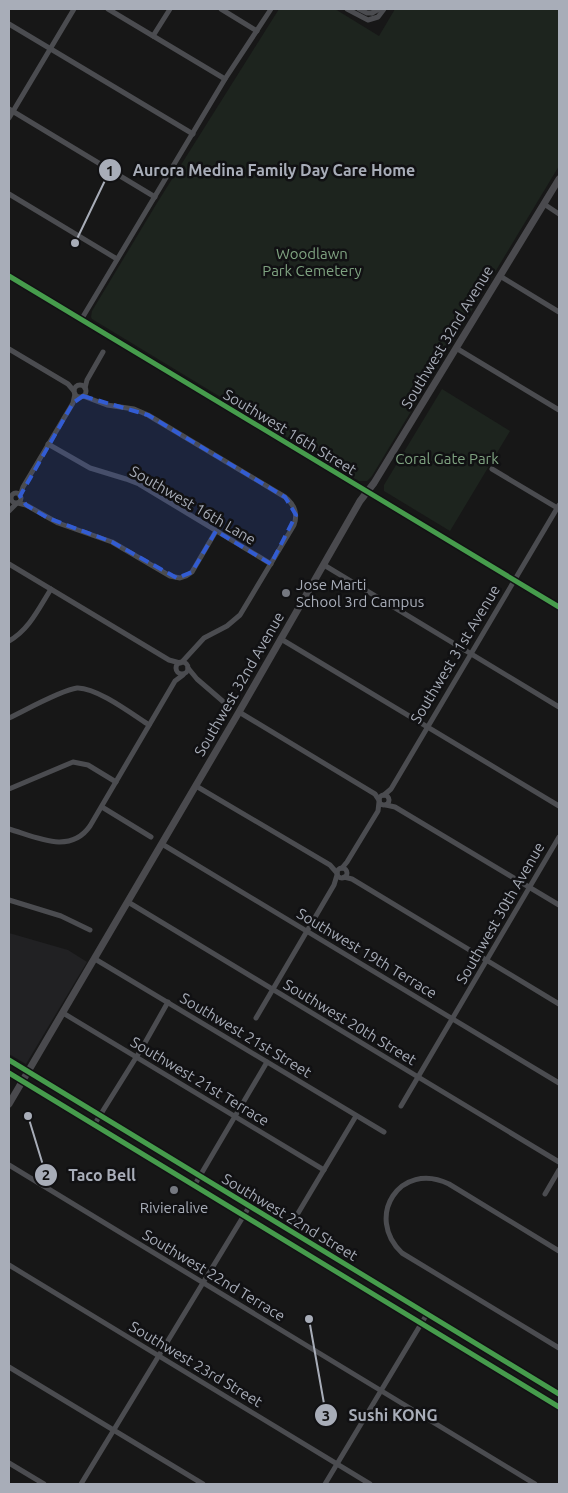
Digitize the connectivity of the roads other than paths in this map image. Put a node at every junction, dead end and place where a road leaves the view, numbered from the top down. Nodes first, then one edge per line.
1 (74, 9) edge
2 (108, 9) edge
3 (170, 9) edge
4 (221, 9) edge
5 (271, 9) edge
6 (347, 9) edge
7 (359, 9) edge
8 (379, 9) edge
9 (384, 9) edge
10 (372, 16) junction
11 (9, 24) edge
12 (257, 31) junction
13 (153, 36) junction
14 (50, 49) junction
15 (226, 79) junction
16 (11, 110) edge
17 (9, 118) edge
18 (192, 134) junction
19 (559, 179) edge
20 (9, 194) edge
21 (155, 197) junction
22 (544, 204) junction
23 (559, 214) edge
24 (117, 259) junction
25 (9, 276) edge
26 (500, 276) junction
27 (559, 312) edge
28 (81, 320) junction
29 (456, 348) junction
30 (9, 349) edge
31 (103, 352) dead end
32 (80, 391) junction
33 (559, 410) edge
34 (48, 444) junction
35 (492, 468) dead end
36 (367, 493) junction
37 (14, 497) edge
38 (559, 507) edge
39 (9, 510) edge
40 (216, 531) junction
41 (9, 564) edge
42 (271, 564) junction
43 (324, 565) junction
44 (513, 580) junction
45 (51, 589) junction
46 (559, 607) edge
47 (281, 639) junction
48 (9, 641) edge
49 (191, 654) junction
50 (470, 654) junction
51 (169, 660) junction
52 (181, 663) junction
53 (188, 667) junction
54 (176, 670) junction
55 (184, 674) junction
56 (197, 679) junction
57 (175, 681) junction
58 (226, 704) dead end
59 (559, 707) edge
60 (239, 712) junction
61 (9, 718) edge
62 (149, 725) junction
63 (427, 727) junction
64 (116, 782) junction
65 (196, 786) junction
66 (9, 790) edge
67 (375, 794) junction
68 (386, 796) junction
69 (382, 803) junction
70 (559, 806) edge
71 (102, 807) junction
72 (395, 807) junction
73 (9, 830) edge
74 (151, 837) dead end
75 (559, 837) edge
76 (162, 844) junction
77 (342, 872) junction
78 (530, 888) junction
79 (9, 900) edge
80 (128, 902) junction
81 (559, 905) edge
82 (90, 930) dead end
83 (307, 931) junction
84 (95, 958) junction
85 (486, 960) junction
86 (273, 990) junction
87 (168, 1002) junction
88 (559, 1004) edge
89 (63, 1013) junction
90 (256, 1018) dead end
91 (452, 1019) junction
92 (136, 1057) junction
93 (9, 1060) edge
94 (267, 1062) junction
95 (28, 1071) junction
96 (9, 1073) edge
97 (418, 1077) junction
98 (22, 1081) junction
99 (559, 1083) edge
100 (9, 1104) edge
101 (400, 1106) dead end
102 (100, 1115) junction
103 (235, 1116) junction
104 (356, 1116) junction
105 (94, 1125) junction
106 (384, 1132) dead end
107 (559, 1162) edge
108 (9, 1165) edge
109 (324, 1170) junction
110 (559, 1170) edge
111 (200, 1176) junction
112 (194, 1186) junction
113 (545, 1194) dead end
114 (249, 1207) junction
115 (243, 1216) junction
116 (288, 1230) junction
117 (283, 1240) junction
118 (559, 1251) edge
119 (9, 1265) edge
120 (203, 1282) junction
121 (427, 1314) junction
122 (422, 1324) junction
123 (559, 1348) edge
124 (159, 1356) junction
125 (510, 1364) junction
126 (9, 1367) edge
127 (505, 1374) junction
128 (381, 1390) junction
129 (559, 1394) edge
130 (559, 1407) edge
131 (114, 1430) junction
132 (9, 1463) edge
133 (337, 1464) junction
134 (44, 1484) edge
135 (81, 1484) edge
136 (203, 1484) edge
137 (325, 1484) edge
138 (370, 1484) edge
139 (535, 1484) edge

1 - 14 street
2 - 13 street
3 - 13 street
4 - 12 street
5 - 12 street
6 - 10 street
7 - 10 street
8 - 10 street
9 - 10 street
11 - 14 street
12 - 15 street
13 - 15 street
14 - 16 street
14 - 18 street
15 - 18 street
16 - 17 street
16 - 21 street
18 - 21 street
19 - 22 street, Southwest 32nd Avenue
20 - 24 street
21 - 24 street
22 - 23 street
22 - 26 street, Southwest 32nd Avenue
24 - 28 street
25 - 28 street, Southwest 16th Street
26 - 27 street
26 - 29 street, Southwest 32nd Avenue
28 - 36 street, Southwest 16th Street
29 - 33 street
29 - 36 street, Southwest 32nd Avenue
30 - 32 street
31 - 32 street
32 - 34 street
32 - 42 street
34 - 37 street
34 - 40 street, Southwest 16th Lane
35 - 38 street
36 - 43 street, Southwest 32nd Avenue
36 - 44 street, Southwest 16th Street
37 - 39 street
37 - 40 street
38 - 44 street, Southwest 31st Avenue
40 - 42 street, Southwest 16th Lane
41 - 45 street
42 - 49 street
43 - 47 street, Southwest 32nd Avenue
43 - 50 street
44 - 46 street, Southwest 16th Street
44 - 50 street, Southwest 31st Avenue
45 - 48 street
45 - 51 street
47 - 60 street, Southwest 32nd Avenue
47 - 63 street
49 - 52 street
49 - 53 street
50 - 59 street
50 - 63 street, Southwest 31st Avenue
51 - 52 street
51 - 54 street
52 - 53 street
52 - 54 street
53 - 55 street
53 - 56 street
54 - 55 street
54 - 57 street
55 - 56 street
55 - 57 street
56 - 58 street
57 - 62 street
60 - 65 street, Southwest 32nd Avenue
60 - 67 street
61 - 62 street
62 - 64 street
63 - 68 street, Southwest 31st Avenue
63 - 70 street
64 - 66 street
64 - 71 street
65 - 76 street, Southwest 32nd Avenue
65 - 77 street
67 - 68 street
67 - 69 street
68 - 69 street
68 - 69 street
68 - 72 street
69 - 72 street
69 - 77 street
71 - 73 street
71 - 74 street
72 - 78 street
75 - 78 street, Southwest 30th Avenue
76 - 80 street, Southwest 32nd Avenue
76 - 83 street, Southwest 19th Terrace
77 - 83 street
77 - 85 street
78 - 81 street
78 - 85 street, Southwest 30th Avenue
79 - 82 street
80 - 84 street, Southwest 32nd Avenue
80 - 86 street, Southwest 20th Street
83 - 86 street
83 - 91 street, Southwest 19th Terrace
84 - 87 street, Southwest 21st Street
84 - 89 street, Southwest 32nd Avenue
85 - 88 street
85 - 91 street, Southwest 30th Avenue
86 - 90 street
86 - 97 street, Southwest 20th Street
87 - 92 street
87 - 94 street, Southwest 21st Street
89 - 92 street, Southwest 21st Terrace
89 - 95 street, Southwest 32nd Avenue
91 - 97 street, Southwest 30th Avenue
91 - 99 street, Southwest 19th Terrace
92 - 102 street
92 - 103 street, Southwest 21st Terrace
93 - 95 street, Southwest 22nd Street
94 - 103 street
94 - 104 street, Southwest 21st Street
95 - 98 street, Southwest 32nd Avenue
95 - 102 street, Southwest 22nd Street
96 - 98 street, Southwest 22nd Street
97 - 101 street, Southwest 30th Avenue
97 - 107 street, Southwest 20th Street
98 - 100 street, Southwest 32nd Avenue
98 - 105 street, Southwest 22nd Street
102 - 105 street
102 - 111 street, Southwest 22nd Street
103 - 109 street, Southwest 21st Terrace
103 - 111 street
104 - 106 street, Southwest 21st Street
104 - 109 street
105 - 112 street, Southwest 22nd Street
108 - 120 street, Southwest 22nd Terrace
109 - 116 street
110 - 113 street
111 - 112 street
111 - 114 street, Southwest 22nd Street
112 - 115 street, Southwest 22nd Street
114 - 115 street
114 - 116 street, Southwest 22nd Street
115 - 117 street, Southwest 22nd Street
115 - 120 street
116 - 117 street
116 - 121 street, Southwest 22nd Street
117 - 122 street, Southwest 22nd Street
118 - 123 street
119 - 124 street, Southwest 23rd Street
120 - 124 street
120 - 128 street, Southwest 22nd Terrace
121 - 122 street
121 - 125 street, Southwest 22nd Street
122 - 127 street, Southwest 22nd Street
122 - 128 street
124 - 131 street
124 - 133 street, Southwest 23rd Street
125 - 127 street
125 - 129 street, Southwest 22nd Street
126 - 131 street
127 - 130 street, Southwest 22nd Street
128 - 133 street
128 - 139 street, Southwest 22nd Terrace
131 - 135 street
131 - 136 street
132 - 134 street
133 - 137 street
133 - 138 street, Southwest 23rd Street

